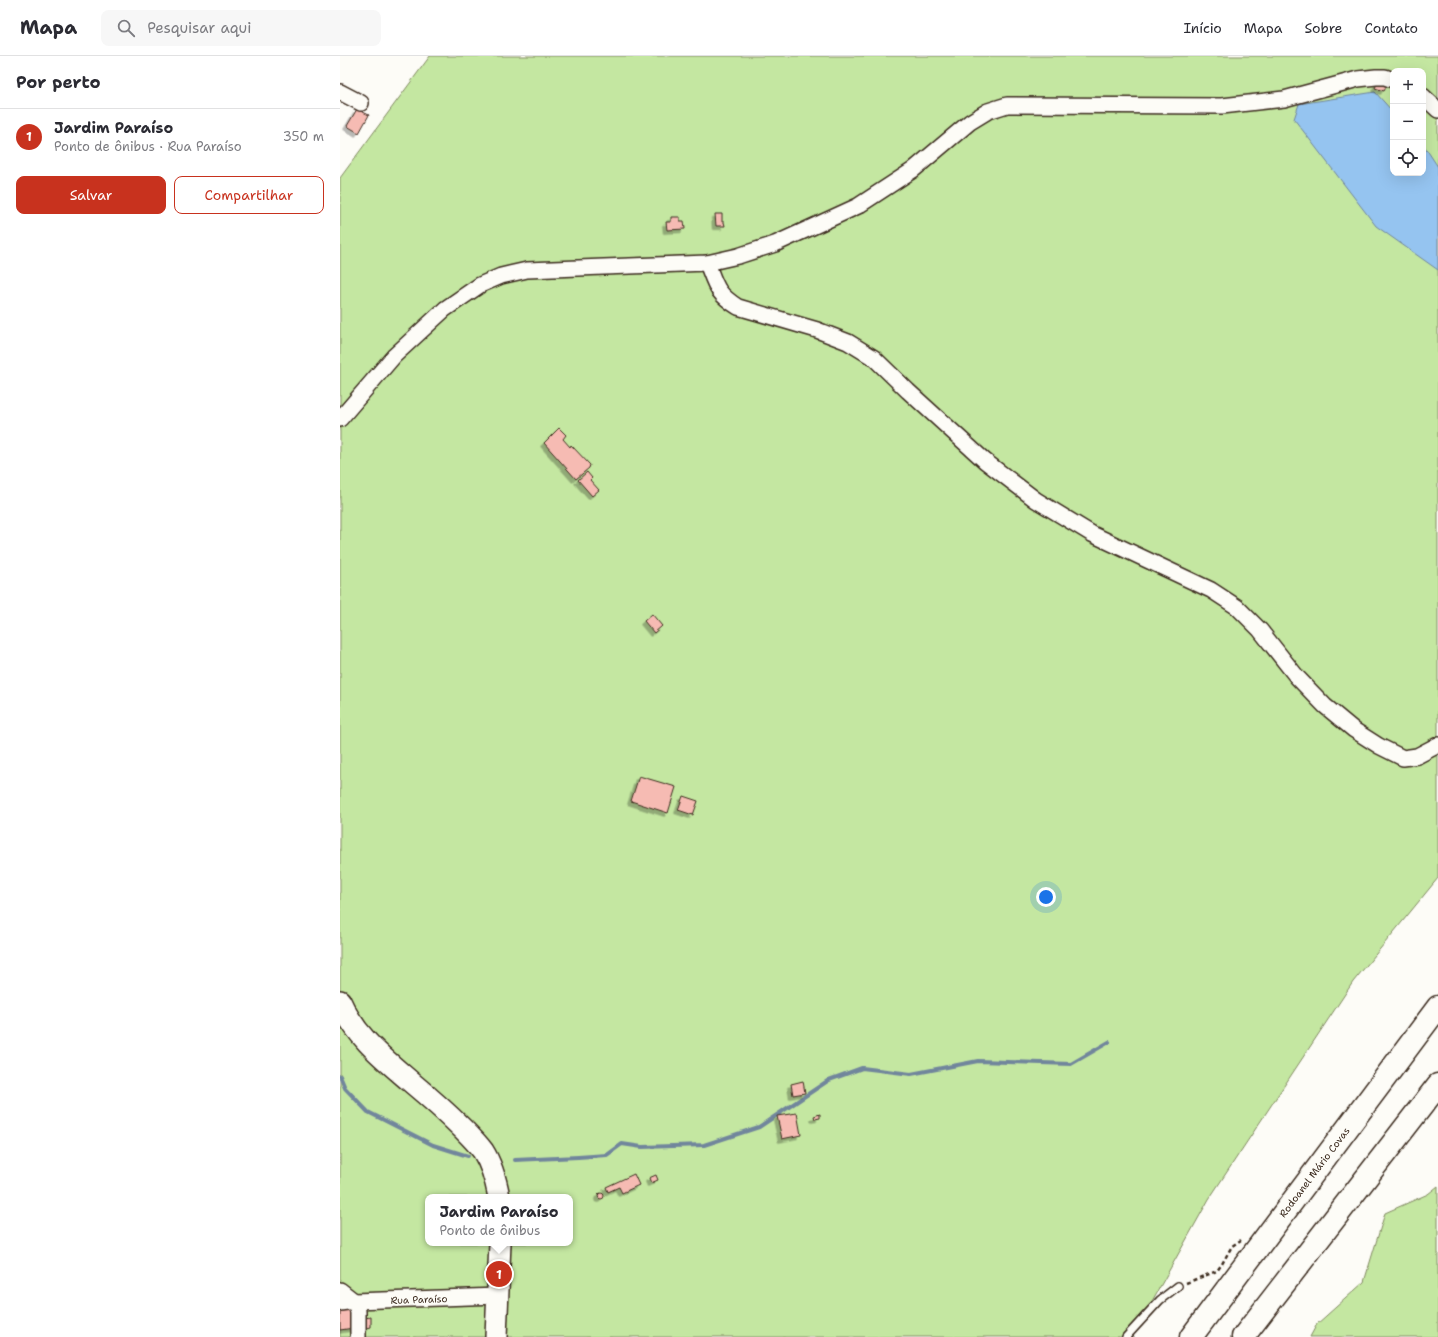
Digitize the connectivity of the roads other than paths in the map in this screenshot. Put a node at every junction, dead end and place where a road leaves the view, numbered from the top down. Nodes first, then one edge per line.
1 (1390, 79) edge
2 (340, 92) edge
3 (1426, 99) edge
4 (361, 103) dead end
5 (1438, 110) edge
6 (707, 263) junction
7 (340, 419) edge
8 (1438, 745) edge
9 (340, 1001) edge
10 (1438, 1007) edge
11 (1438, 1085) edge
12 (498, 1194) edge
13 (500, 1246) edge
14 (1178, 1286) dead end
15 (340, 1290) edge
16 (498, 1296) junction
17 (347, 1302) edge
18 (358, 1337) edge
19 (496, 1337) edge
20 (1126, 1337) edge
21 (1191, 1337) edge
22 (1243, 1337) edge

1 - 6 street
2 - 4 street
3 - 5 street
6 - 7 street
6 - 8 street
9 - 12 main road
10 - 21 highway, Rodoanel Mário Covas
11 - 22 highway
13 - 16 main road
14 - 20 lane
15 - 17 street
16 - 17 street, Rua Paraíso
16 - 19 main road
17 - 18 street

